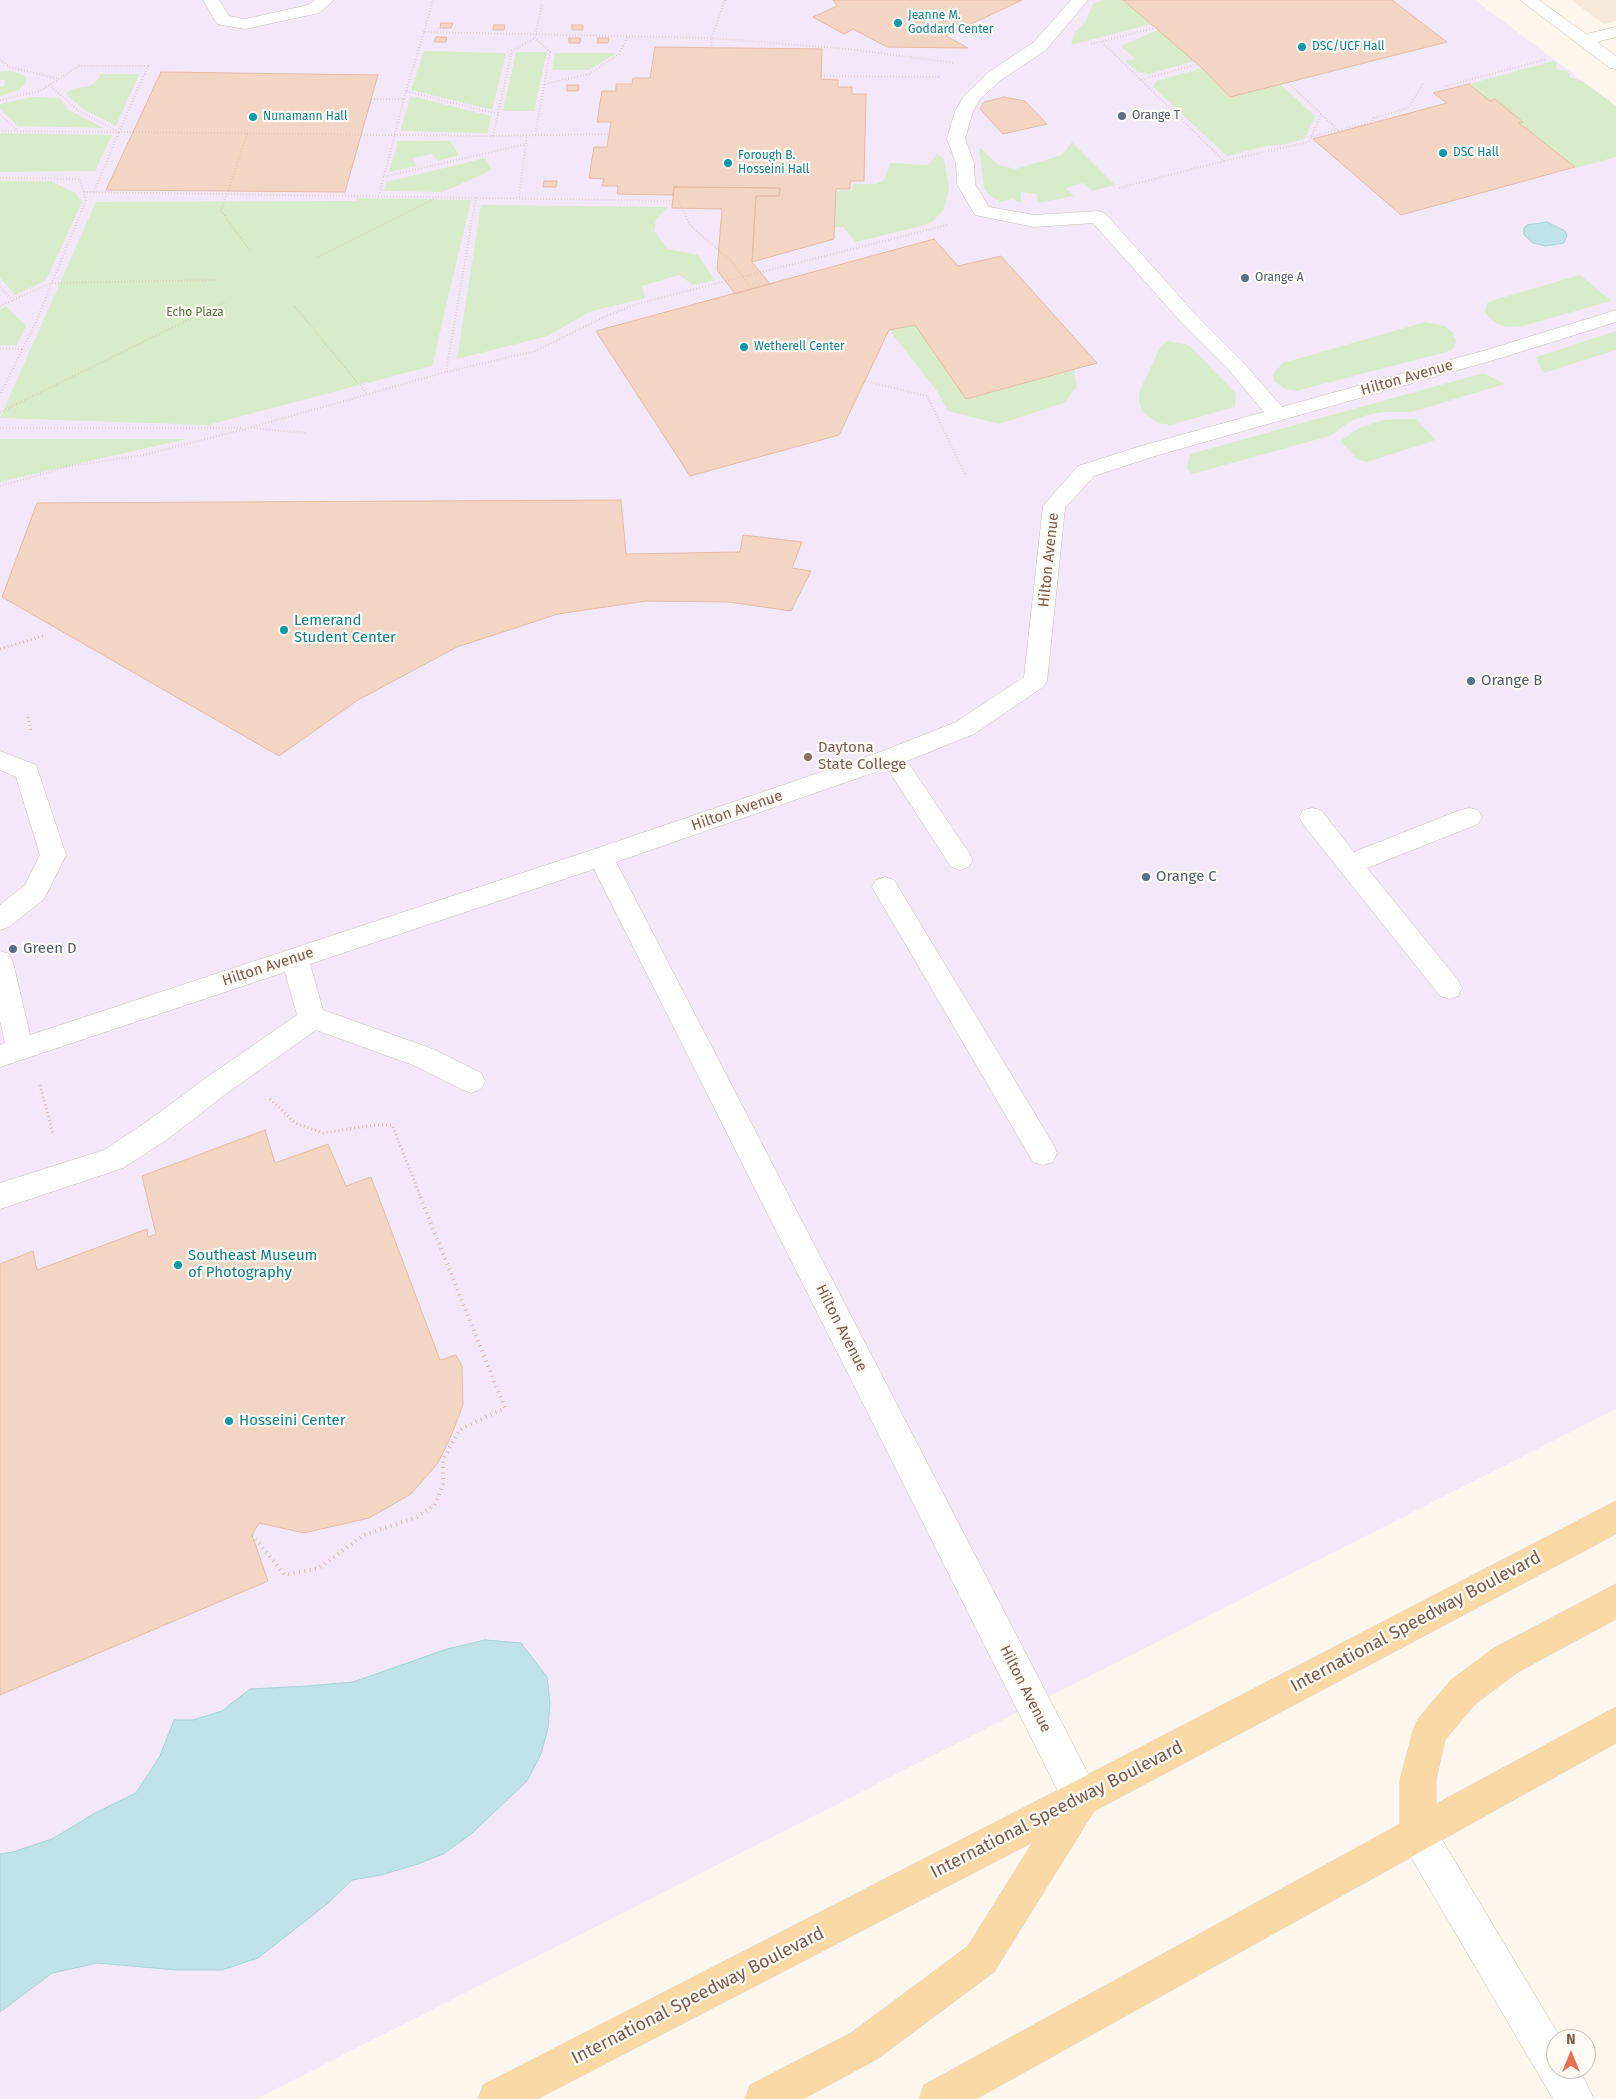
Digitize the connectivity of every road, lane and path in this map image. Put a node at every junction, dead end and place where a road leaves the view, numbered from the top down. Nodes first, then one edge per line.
1 (211, 0) edge
2 (326, 0) edge
3 (433, 0) edge
4 (726, 0) edge
5 (1080, 0) edge
6 (1528, 0) edge
7 (542, 3) dead end
8 (424, 32) junction
9 (1616, 32) edge
10 (535, 34) junction
11 (628, 36) junction
12 (535, 38) junction
13 (712, 38) junction
14 (1584, 40) junction
15 (1101, 42) dead end
16 (711, 48) dead end
17 (1555, 57) dead end
18 (0, 60) edge
19 (1016, 63) junction
20 (1198, 64) dead end
21 (1616, 64) edge
22 (821, 76) dead end
23 (944, 77) dead end
24 (59, 79) junction
25 (1141, 80) junction
26 (1287, 82) dead end
27 (544, 84) junction
28 (1423, 84) dead end
29 (49, 85) junction
30 (1446, 86) dead end
31 (406, 91) junction
32 (371, 99) dead end
33 (404, 99) junction
34 (0, 100) edge
35 (498, 114) junction
36 (1321, 114) junction
37 (0, 116) edge
38 (1338, 130) junction
39 (0, 131) edge
40 (18, 131) junction
41 (119, 132) junction
42 (248, 134) junction
43 (610, 134) dead end
44 (528, 135) junction
45 (535, 135) junction
46 (394, 136) junction
47 (493, 136) junction
48 (1311, 137) junction
49 (526, 144) junction
50 (1224, 161) junction
51 (383, 177) junction
52 (0, 178) edge
53 (1119, 188) dead end
54 (84, 192) junction
55 (94, 192) junction
56 (227, 194) junction
57 (379, 194) junction
58 (440, 196) junction
59 (476, 197) junction
60 (519, 197) junction
61 (998, 214) junction
62 (251, 252) dead end
63 (318, 257) dead end
64 (743, 277) junction
65 (216, 280) dead end
66 (51, 283) junction
67 (0, 287) edge
68 (752, 289) dead end
69 (13, 300) junction
70 (225, 302) dead end
71 (0, 306) edge
72 (295, 307) dead end
73 (1616, 316) edge
74 (0, 349) edge
75 (22, 349) junction
76 (446, 372) junction
77 (865, 381) dead end
78 (366, 394) junction
79 (0, 395) edge
80 (0, 412) edge
81 (1278, 414) junction
82 (0, 428) edge
83 (249, 428) junction
84 (306, 433) dead end
85 (965, 474) dead end
86 (0, 486) edge
87 (46, 635) dead end
88 (0, 649) edge
89 (892, 757) junction
90 (0, 760) edge
91 (1312, 817) dead end
92 (1469, 817) dead end
93 (601, 857) junction
94 (960, 860) dead end
95 (1350, 864) junction
96 (885, 887) dead end
97 (0, 920) edge
98 (295, 958) junction
99 (0, 962) edge
100 (1449, 988) dead end
101 (313, 1018) junction
102 (10, 1053) edge
103 (471, 1081) dead end
104 (260, 1096) dead end
105 (1043, 1153) dead end
106 (0, 1196) edge
107 (1616, 1517) edge
108 (252, 1535) dead end
109 (1616, 1601) edge
110 (1616, 1724) edge
111 (1081, 1798) junction
112 (1418, 1834) junction
113 (1546, 2049) edge
114 (1563, 2079) edge
115 (497, 2099) edge
116 (764, 2099) edge
117 (938, 2099) edge
118 (1575, 2099) edge

1 - 2 street
3 - 8 path
4 - 13 path
5 - 19 street
6 - 14 street
7 - 10 path
8 - 10 path
8 - 31 path
9 - 14 street
10 - 11 path
10 - 12 path
11 - 13 path
11 - 27 path
12 - 27 path
12 - 35 path
13 - 16 path
13 - 19 path
14 - 21 street
15 - 25 path
17 - 30 path
18 - 24 path
19 - 61 street
20 - 25 path
22 - 23 path
24 - 29 path
24 - 41 path
25 - 50 path
26 - 36 path
27 - 45 path
28 - 38 path
29 - 34 path
29 - 41 path
31 - 33 path
31 - 35 path
32 - 33 path
33 - 46 path
35 - 47 path
36 - 38 path
36 - 48 path
37 - 40 path
38 - 48 path
39 - 40 path
40 - 41 path
41 - 42 path
41 - 55 path
42 - 46 path
42 - 56 path
43 - 45 path
44 - 45 path
44 - 47 path
44 - 49 path
46 - 47 path
46 - 51 path
48 - 50 path
49 - 51 path
49 - 60 path
50 - 53 path
51 - 57 path
52 - 54 path
54 - 55 path
54 - 66 path
55 - 56 path
56 - 57 path
56 - 62 path
57 - 58 path
58 - 59 path
58 - 63 path
59 - 60 path
59 - 76 path
60 - 64 path
61 - 64 path
61 - 81 street
64 - 68 path
64 - 76 path
65 - 66 path
66 - 69 path
66 - 75 path
67 - 69 path
69 - 71 path
70 - 80 path
72 - 78 path
73 - 81 street, Hilton Avenue
74 - 75 path
75 - 79 path
76 - 78 path
77 - 85 path
78 - 83 path
81 - 89 street, Hilton Avenue
82 - 83 path
83 - 84 path
83 - 86 path
87 - 88 path
89 - 93 street, Hilton Avenue
89 - 94 street
90 - 97 street
91 - 95 street
92 - 95 street
93 - 98 street, Hilton Avenue
93 - 111 street, Hilton Avenue
95 - 100 street
96 - 105 street
98 - 101 street
98 - 102 street, Hilton Avenue
99 - 102 street, Hilton Avenue
101 - 103 street
101 - 106 street
104 - 108 path
107 - 111 main road, International Speedway Boulevard
109 - 112 main road
110 - 112 main road
111 - 115 main road, International Speedway Boulevard
111 - 116 main road
112 - 113 street
112 - 117 main road
114 - 118 street

